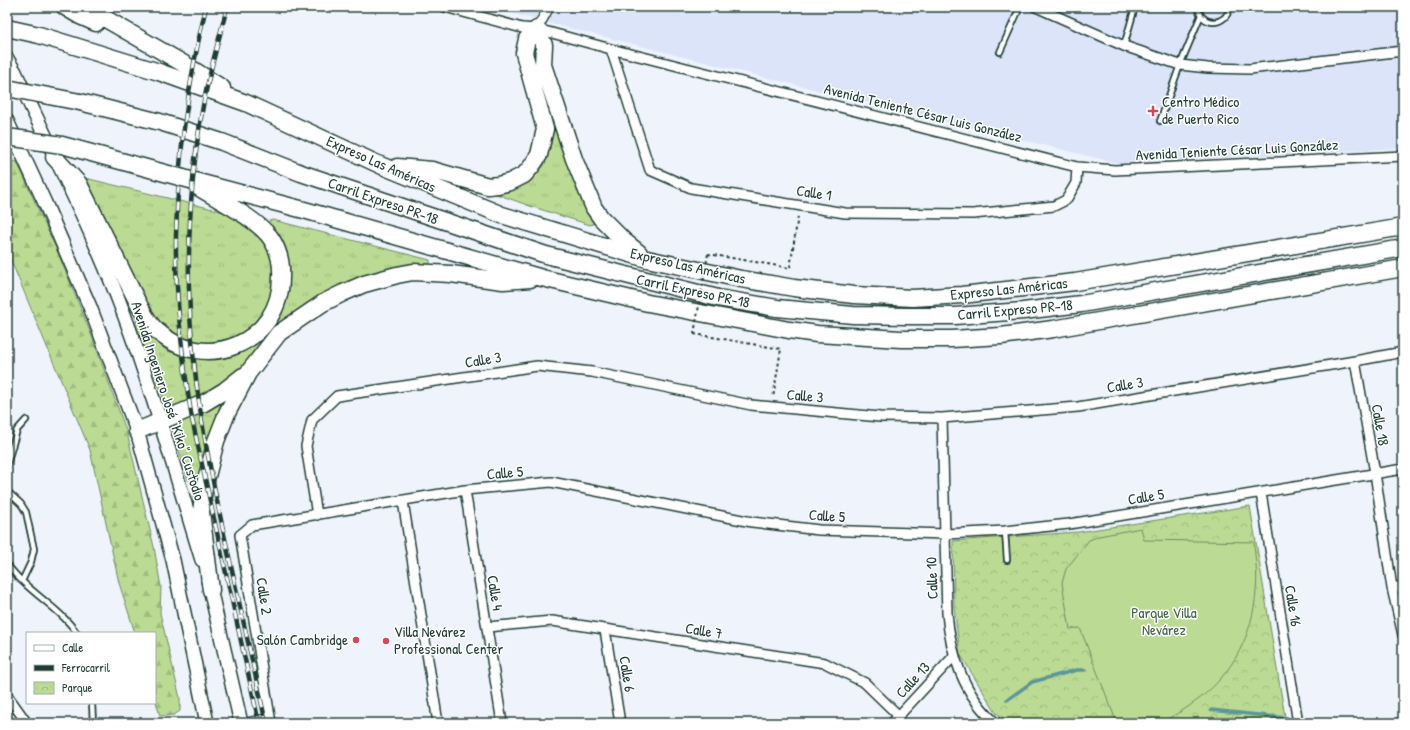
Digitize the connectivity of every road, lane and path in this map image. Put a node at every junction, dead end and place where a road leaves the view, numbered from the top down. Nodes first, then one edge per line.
1 (66, 7) edge
2 (85, 7) edge
3 (445, 7) edge
4 (549, 7) edge
5 (1020, 7) edge
6 (1036, 7) edge
7 (1135, 7) edge
8 (1198, 7) edge
9 (1230, 7) edge
10 (1200, 15) junction
11 (7, 28) edge
12 (537, 29) junction
13 (1124, 46) junction
14 (611, 49) junction
15 (7, 50) edge
16 (1403, 51) edge
17 (1000, 52) dead end
18 (7, 59) edge
19 (184, 64) junction
20 (1180, 65) junction
21 (14, 72) junction
22 (7, 88) edge
23 (246, 102) junction
24 (1160, 121) dead end
25 (8, 126) edge
26 (1403, 156) edge
27 (54, 158) junction
28 (380, 165) junction
29 (1077, 167) junction
30 (183, 178) junction
31 (800, 205) junction
32 (1403, 227) edge
33 (1403, 248) edge
34 (647, 259) junction
35 (1403, 268) edge
36 (542, 278) junction
37 (1403, 352) edge
38 (1355, 361) junction
39 (248, 373) junction
40 (772, 407) junction
41 (942, 418) junction
42 (26, 420) dead end
43 (161, 421) junction
44 (137, 431) junction
45 (7, 464) edge
46 (1403, 469) edge
47 (1375, 473) junction
48 (465, 490) junction
49 (7, 491) edge
50 (1261, 493) junction
51 (403, 501) junction
52 (316, 515) junction
53 (252, 525) joint
54 (1005, 531) junction
55 (945, 534) junction
56 (1006, 560) dead end
57 (7, 564) edge
58 (22, 581) junction
59 (1403, 586) edge
60 (1392, 588) junction
61 (211, 590) junction
62 (487, 627) junction
63 (605, 630) junction
64 (76, 632) edge
65 (1403, 635) edge
66 (954, 656) junction
67 (7, 695) edge
68 (92, 704) edge
69 (899, 716) junction
70 (270, 720) edge
71 (27, 723) edge
72 (93, 723) edge
73 (207, 723) edge
74 (241, 723) edge
75 (247, 723) edge
76 (438, 723) edge
77 (502, 723) edge
78 (620, 723) edge
79 (892, 723) edge
80 (996, 723) edge
81 (1298, 723) edge

1 - 19 highway
2 - 19 highway
3 - 12 street, Avenida Teniente César Luis González
4 - 12 street
5 - 17 lane
6 - 13 street
7 - 13 lane
8 - 10 lane
9 - 10 lane
10 - 20 lane
11 - 23 highway, Expreso Las Américas
12 - 14 street, Avenida Teniente César Luis González
12 - 28 highway
12 - 34 highway
13 - 20 street
14 - 29 street, Avenida Teniente César Luis González
14 - 31 street, Calle 1
15 - 21 main road
16 - 20 street
18 - 21 main road, Avenida Ingeniero José "Kiko" Custodio
19 - 23 highway
20 - 24 lane
21 - 27 main road, Avenida Ingeniero José "Kiko" Custodio
22 - 33 highway, Carril Expreso PR-18, bridge
23 - 28 highway, Expreso Las Américas
25 - 30 highway, bridge
25 - 44 main road
26 - 29 street, Avenida Teniente César Luis González
27 - 30 highway
27 - 43 main road, Avenida Ingeniero José "Kiko" Custodio
28 - 34 highway, Expreso Las Américas
29 - 31 street, Calle 1
30 - 36 highway
31 - 40 path, bridge
32 - 34 highway, Expreso Las Américas
35 - 36 highway
36 - 39 highway
37 - 38 street, Calle 3
38 - 41 street, Calle 3
38 - 47 street, Calle 18
39 - 43 highway
39 - 61 highway
40 - 41 street, Calle 3
40 - 52 street, Calle 3
41 - 55 street, Calle 10
42 - 45 lane
43 - 44 highway
43 - 61 main road, Avenida Ingeniero José "Kiko" Custodio
44 - 73 main road
46 - 47 street, Calle 5
47 - 50 street, Calle 5
47 - 60 street, Calle 18
48 - 51 street, Calle 5
48 - 55 street, Calle 5
48 - 62 street, Calle 4
49 - 58 lane
50 - 54 street, Calle 5
50 - 81 street, Calle 16
51 - 52 street, Calle 5
51 - 76 street
52 - 53 street, Calle 5
53 - 70 street, Calle 2
54 - 55 street, Calle 5
54 - 56 lane
55 - 66 street, Calle 10
57 - 58 lane
58 - 64 lane
59 - 60 street
60 - 65 street, Calle 18
61 - 74 main road, Avenida Ingeniero José "Kiko" Custodio
62 - 63 street, Calle 7
62 - 77 street, Calle 4
63 - 69 street, Calle 7
63 - 78 street, Calle 6
66 - 69 street, Calle 13
66 - 80 street, Calle 10
67 - 71 street
68 - 72 lane
69 - 79 street, Calle 13
70 - 75 street

